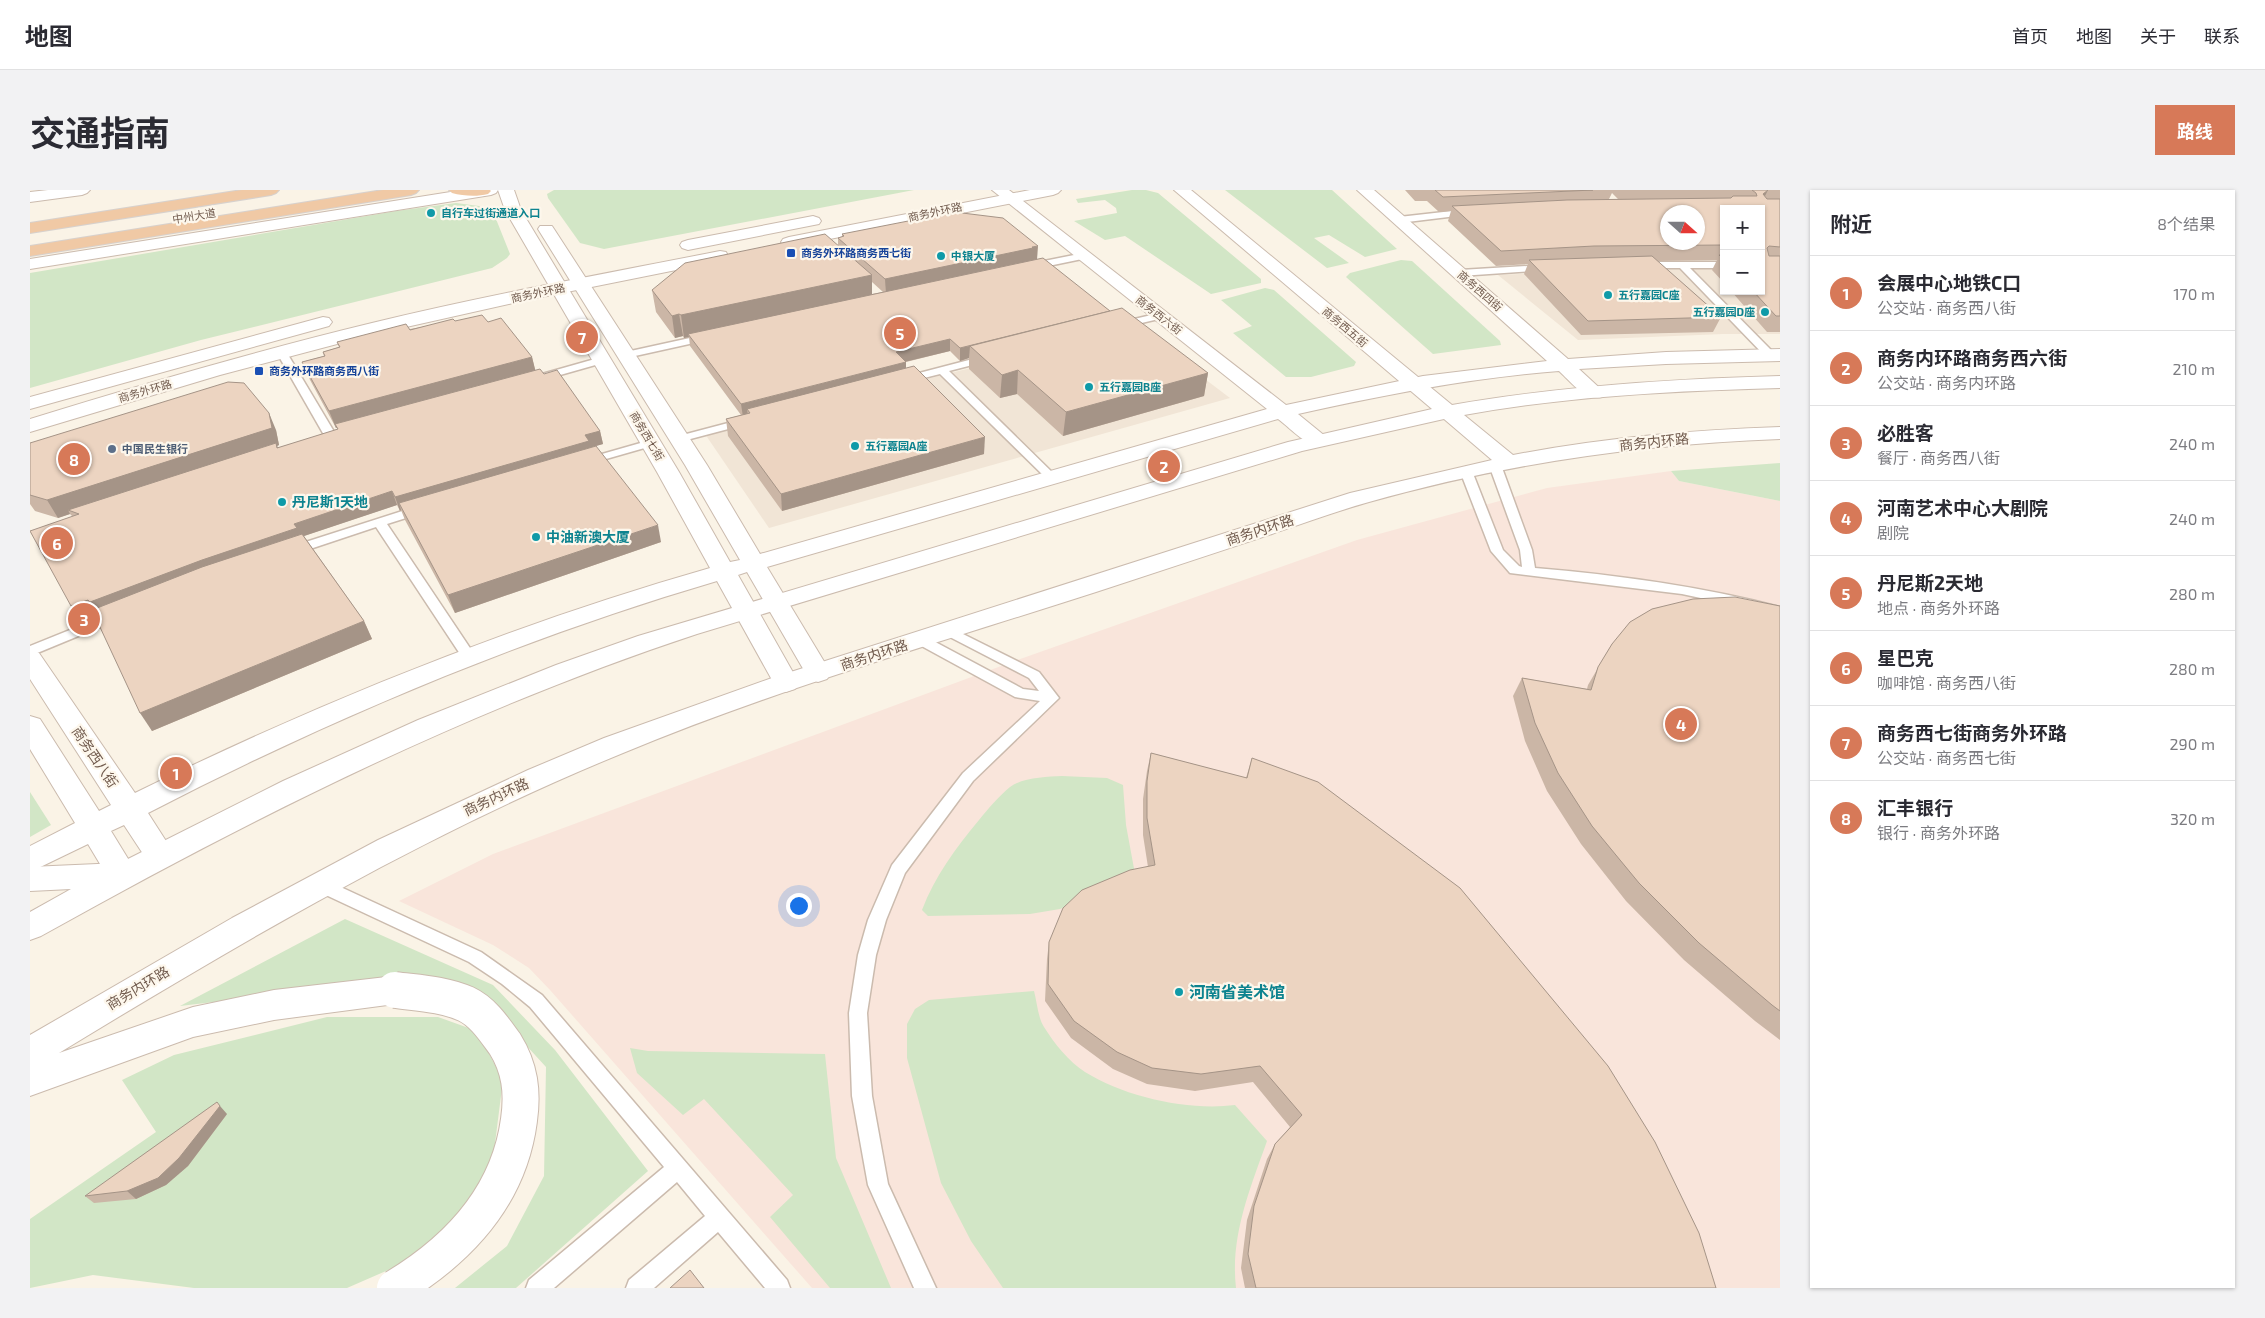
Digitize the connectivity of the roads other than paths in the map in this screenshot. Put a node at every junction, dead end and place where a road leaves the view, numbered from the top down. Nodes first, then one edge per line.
1 (82, 190) edge
2 (236, 190) edge
3 (271, 190) edge
4 (359, 190) edge
5 (411, 190) edge
6 (457, 190) edge
7 (506, 190) edge
8 (525, 190) edge
9 (1053, 190) edge
10 (1182, 190) edge
11 (1197, 190) edge
12 (1365, 190) edge
13 (487, 191) edge
14 (57, 192) edge
15 (1005, 194) edge
16 (30, 197) edge
17 (861, 211) dead end
18 (1482, 211) edge
19 (30, 218) edge
20 (1399, 220) junction
21 (30, 228) edge
22 (30, 241) edge
23 (674, 248) dead end
24 (30, 251) edge
25 (1084, 256) junction
26 (30, 264) edge
27 (1627, 265) edge
28 (1682, 265) junction
29 (1720, 265) edge
30 (1559, 267) edge
31 (1017, 270) edge
32 (580, 272) junction
33 (1460, 273) junction
34 (547, 279) junction
35 (1160, 316) junction
36 (344, 317) dead end
37 (1112, 327) edge
38 (721, 335) edge
39 (282, 353) junction
40 (626, 355) junction
41 (999, 355) edge
42 (1775, 355) edge
43 (602, 360) junction
44 (1564, 365) junction
45 (942, 370) junction
46 (527, 381) edge
47 (896, 382) edge
48 (1780, 382) edge
49 (1424, 383) junction
50 (1595, 392) junction
51 (30, 403) edge
52 (1457, 411) junction
53 (1282, 412) junction
54 (760, 418) edge
55 (30, 426) edge
56 (1780, 433) edge
57 (330, 436) edge
58 (679, 439) junction
59 (1318, 440) junction
60 (651, 443) junction
61 (1510, 462) junction
62 (570, 466) edge
63 (1466, 471) junction
64 (1051, 477) junction
65 (436, 504) edge
66 (379, 522) junction
67 (276, 556) edge
68 (753, 563) junction
69 (724, 571) junction
70 (1530, 571) junction
71 (776, 601) junction
72 (129, 610) edge
73 (746, 610) junction
74 (1780, 611) edge
75 (950, 631) junction
76 (921, 640) junction
77 (30, 651) edge
78 (469, 657) junction
79 (30, 660) edge
80 (818, 672) junction
81 (786, 683) junction
82 (1052, 698) junction
83 (30, 726) edge
84 (129, 809) junction
85 (93, 827) junction
86 (160, 856) junction
87 (30, 860) edge
88 (123, 875) junction
89 (30, 879) edge
90 (319, 884) junction
91 (30, 927) edge
92 (30, 1053) edge
93 (30, 1080) edge
94 (677, 1168) junction
95 (719, 1218) junction
96 (395, 1288) edge
97 (537, 1288) edge
98 (637, 1288) edge
99 (779, 1288) edge
100 (925, 1288) edge

1 - 14 street
2 - 19 highway
3 - 21 highway, 中州大道
4 - 22 highway, 中州大道
5 - 24 highway
6 - 13 highway
7 - 34 street, 商务西七街
8 - 32 street, 商务西七街
9 - 15 street, 商务外环路
10 - 49 street, 商务西五街
11 - 49 street, 商务西五街
12 - 20 street, 商务西四街
13 - 26 street
14 - 16 street
15 - 25 street, 商务西六街
15 - 32 street, 商务外环路
17 - 23 street
18 - 20 lane
20 - 33 street, 商务西四街
25 - 31 lane
25 - 35 street, 商务西六街
27 - 28 lane
28 - 29 lane
28 - 42 lane
30 - 33 lane
32 - 34 street, 商务外环路
32 - 40 street, 商务西七街
33 - 44 street, 商务西四街
34 - 39 street, 商务外环路
34 - 43 street, 商务西七街
35 - 37 lane
35 - 53 street, 商务西六街
36 - 51 street, 商务外环路
38 - 40 lane
39 - 55 street, 商务外环路
39 - 57 lane
40 - 58 street, 商务西七街
41 - 45 lane
42 - 44 street
43 - 46 lane
43 - 60 street, 商务西七街
44 - 49 street
44 - 50 street, 商务西四街
45 - 47 lane
45 - 64 lane
48 - 50 street
49 - 52 street, 商务西五街
49 - 53 street
50 - 52 street
52 - 59 street
52 - 61 street, 商务西五街
53 - 59 street, 商务西六街
53 - 64 street
54 - 58 lane
56 - 61 street, 商务内环路
58 - 68 street, 商务西七街
59 - 71 street
60 - 62 lane
60 - 69 street, 商务西七街
61 - 63 street, 商务内环路
61 - 70 lane
63 - 70 lane
63 - 75 street, 商务内环路
64 - 68 street
65 - 66 lane
66 - 67 lane
66 - 78 lane
68 - 69 street
68 - 71 street, 商务西七街
69 - 73 street, 商务西七街
69 - 78 street
70 - 74 lane
71 - 73 street
71 - 80 street, 商务西七街
72 - 77 lane
73 - 81 street, 商务西七街
73 - 86 street
75 - 76 street, 商务内环路
75 - 82 lane
76 - 80 street, 商务内环路
76 - 82 lane
78 - 84 street
79 - 84 street, 商务西八街
80 - 81 street, 商务内环路
81 - 90 street, 商务内环路
82 - 100 lane
83 - 85 street
84 - 85 street
84 - 86 street, 商务西八街
85 - 87 street
85 - 88 street
86 - 88 street
88 - 89 street
88 - 91 street
90 - 92 street, 商务内环路
90 - 94 lane
93 - 96 street, bridge
94 - 95 lane
94 - 97 lane
95 - 98 lane
95 - 99 lane

